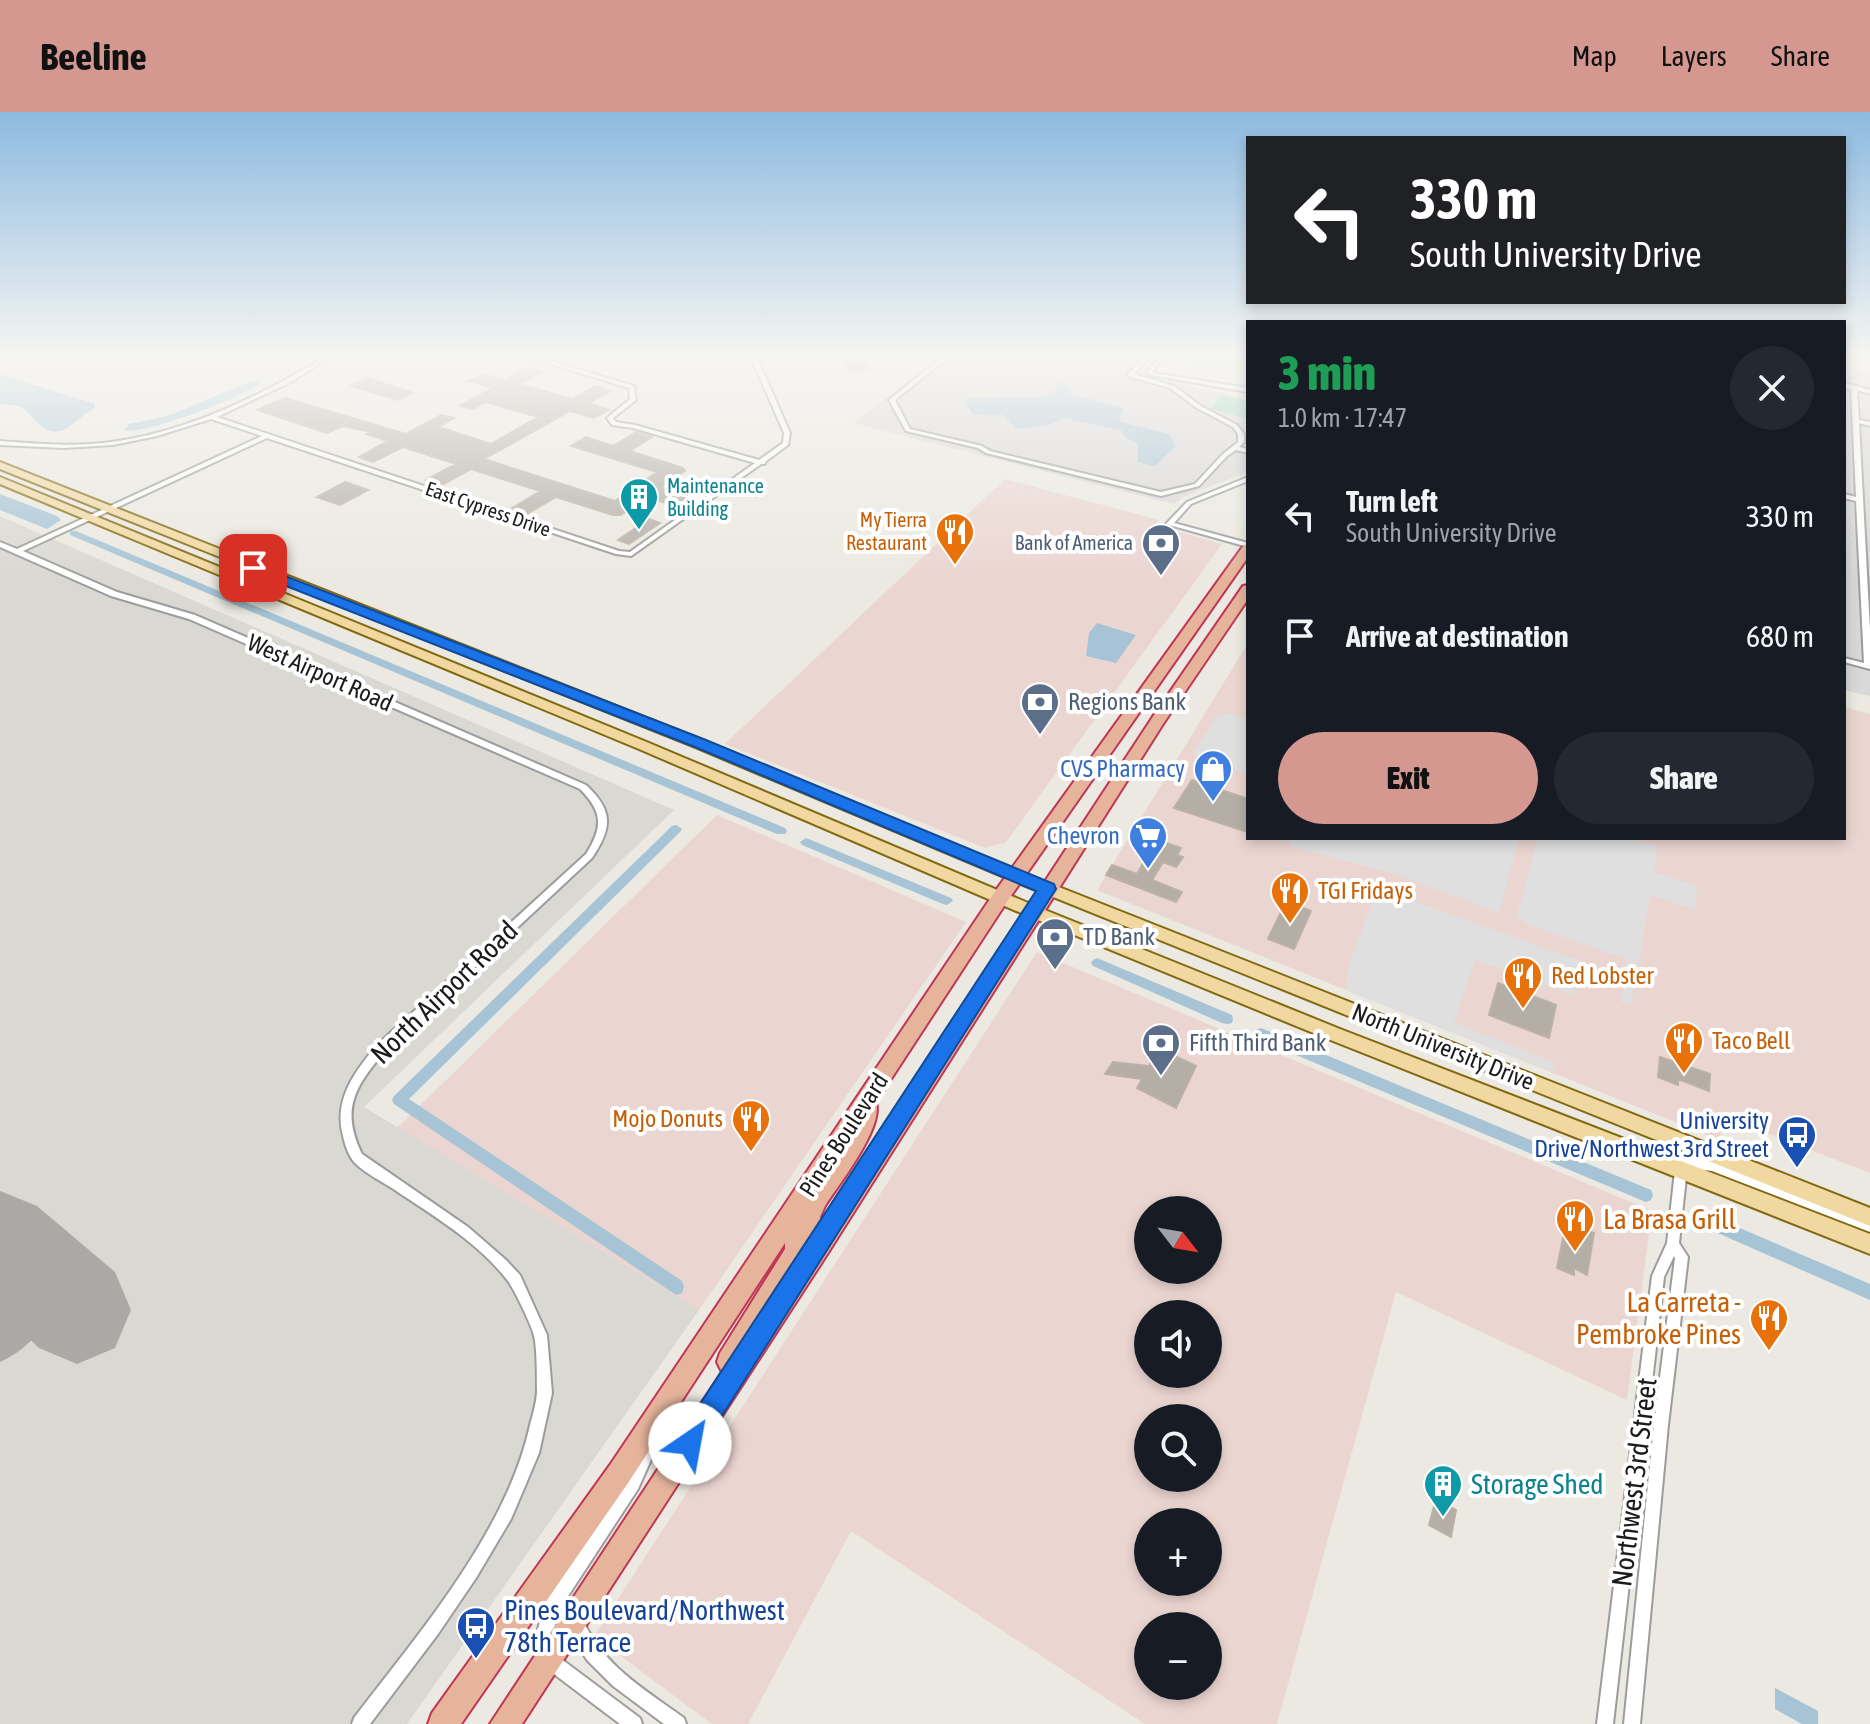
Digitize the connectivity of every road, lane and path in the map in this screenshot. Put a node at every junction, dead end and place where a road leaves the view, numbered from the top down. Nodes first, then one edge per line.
1 (164, 430) edge
2 (253, 430) edge
3 (648, 430) edge
4 (784, 430) edge
5 (909, 430) edge
6 (1238, 430) edge
7 (1856, 430) edge
8 (268, 435) junction
9 (0, 443) edge
10 (1235, 448) junction
11 (1246, 451) edge
12 (763, 463) junction
13 (0, 465) edge
14 (0, 480) edge
15 (1246, 480) edge
16 (1846, 496) edge
17 (1858, 499) junction
18 (108, 510) junction
19 (91, 518) junction
20 (0, 544) edge
21 (1246, 545) edge
22 (1246, 549) edge
23 (18, 551) junction
24 (1246, 592) edge
25 (1194, 623) junction
26 (1846, 661) edge
27 (1869, 667) edge
28 (1147, 687) junction
29 (1176, 693) junction
30 (1157, 721) junction
31 (604, 820) joint
32 (1016, 876) junction
33 (1048, 889) junction
34 (1000, 898) junction
35 (1034, 912) junction
36 (873, 1089) junction
37 (1679, 1169) junction
38 (1870, 1217) edge
39 (783, 1226) junction
40 (1870, 1226) edge
41 (1673, 1244) junction
42 (1870, 1244) edge
43 (818, 1248) junction
44 (678, 1384) junction
45 (705, 1420) junction
46 (574, 1619) junction
47 (548, 1659) junction
48 (360, 1724) edge
49 (443, 1724) edge
50 (505, 1724) edge
51 (634, 1724) edge
52 (678, 1724) edge
53 (1605, 1724) edge
54 (1632, 1724) edge

1 - 9 street
2 - 8 street, East Cypress Drive
3 - 12 street
4 - 12 street
5 - 10 street
6 - 10 street
7 - 17 street
8 - 12 street, East Cypress Drive
8 - 18 street
10 - 11 street
13 - 18 main road, North University Drive
14 - 19 main road, North University Drive
15 - 21 street
16 - 17 street
17 - 27 street
18 - 19 street
18 - 32 main road, North University Drive
19 - 23 street
19 - 34 main road, North University Drive
20 - 23 street, West Airport Road
22 - 25 highway, Pines Boulevard
23 - 31 street, West Airport Road
24 - 29 highway, Pines Boulevard
25 - 28 highway, Pines Boulevard
25 - 29 highway
26 - 27 street
28 - 30 highway
28 - 32 highway, Pines Boulevard
29 - 30 highway, Pines Boulevard
30 - 33 highway, Pines Boulevard
31 - 48 street, North Airport Road
32 - 33 main road, North University Drive
32 - 34 highway, Pines Boulevard
33 - 35 highway, Pines Boulevard
33 - 38 main road, North University Drive
34 - 35 main road, North University Drive
34 - 36 highway, Pines Boulevard
35 - 37 main road, North University Drive
35 - 43 highway, Pines Boulevard
36 - 39 highway, Pines Boulevard
36 - 43 highway
37 - 40 street, North University Drive
37 - 41 street, Northwest 3rd Street
37 - 42 main road, North University Drive
39 - 44 highway, Pines Boulevard
39 - 45 highway
41 - 53 street, Northwest 3rd Street
41 - 54 street, Northwest 3rd Street
43 - 45 highway, Pines Boulevard
44 - 47 street
44 - 49 highway, Pines Boulevard
45 - 46 highway, Pines Boulevard
46 - 47 highway, Pines Boulevard
46 - 52 street
47 - 50 highway, Pines Boulevard
47 - 51 street

